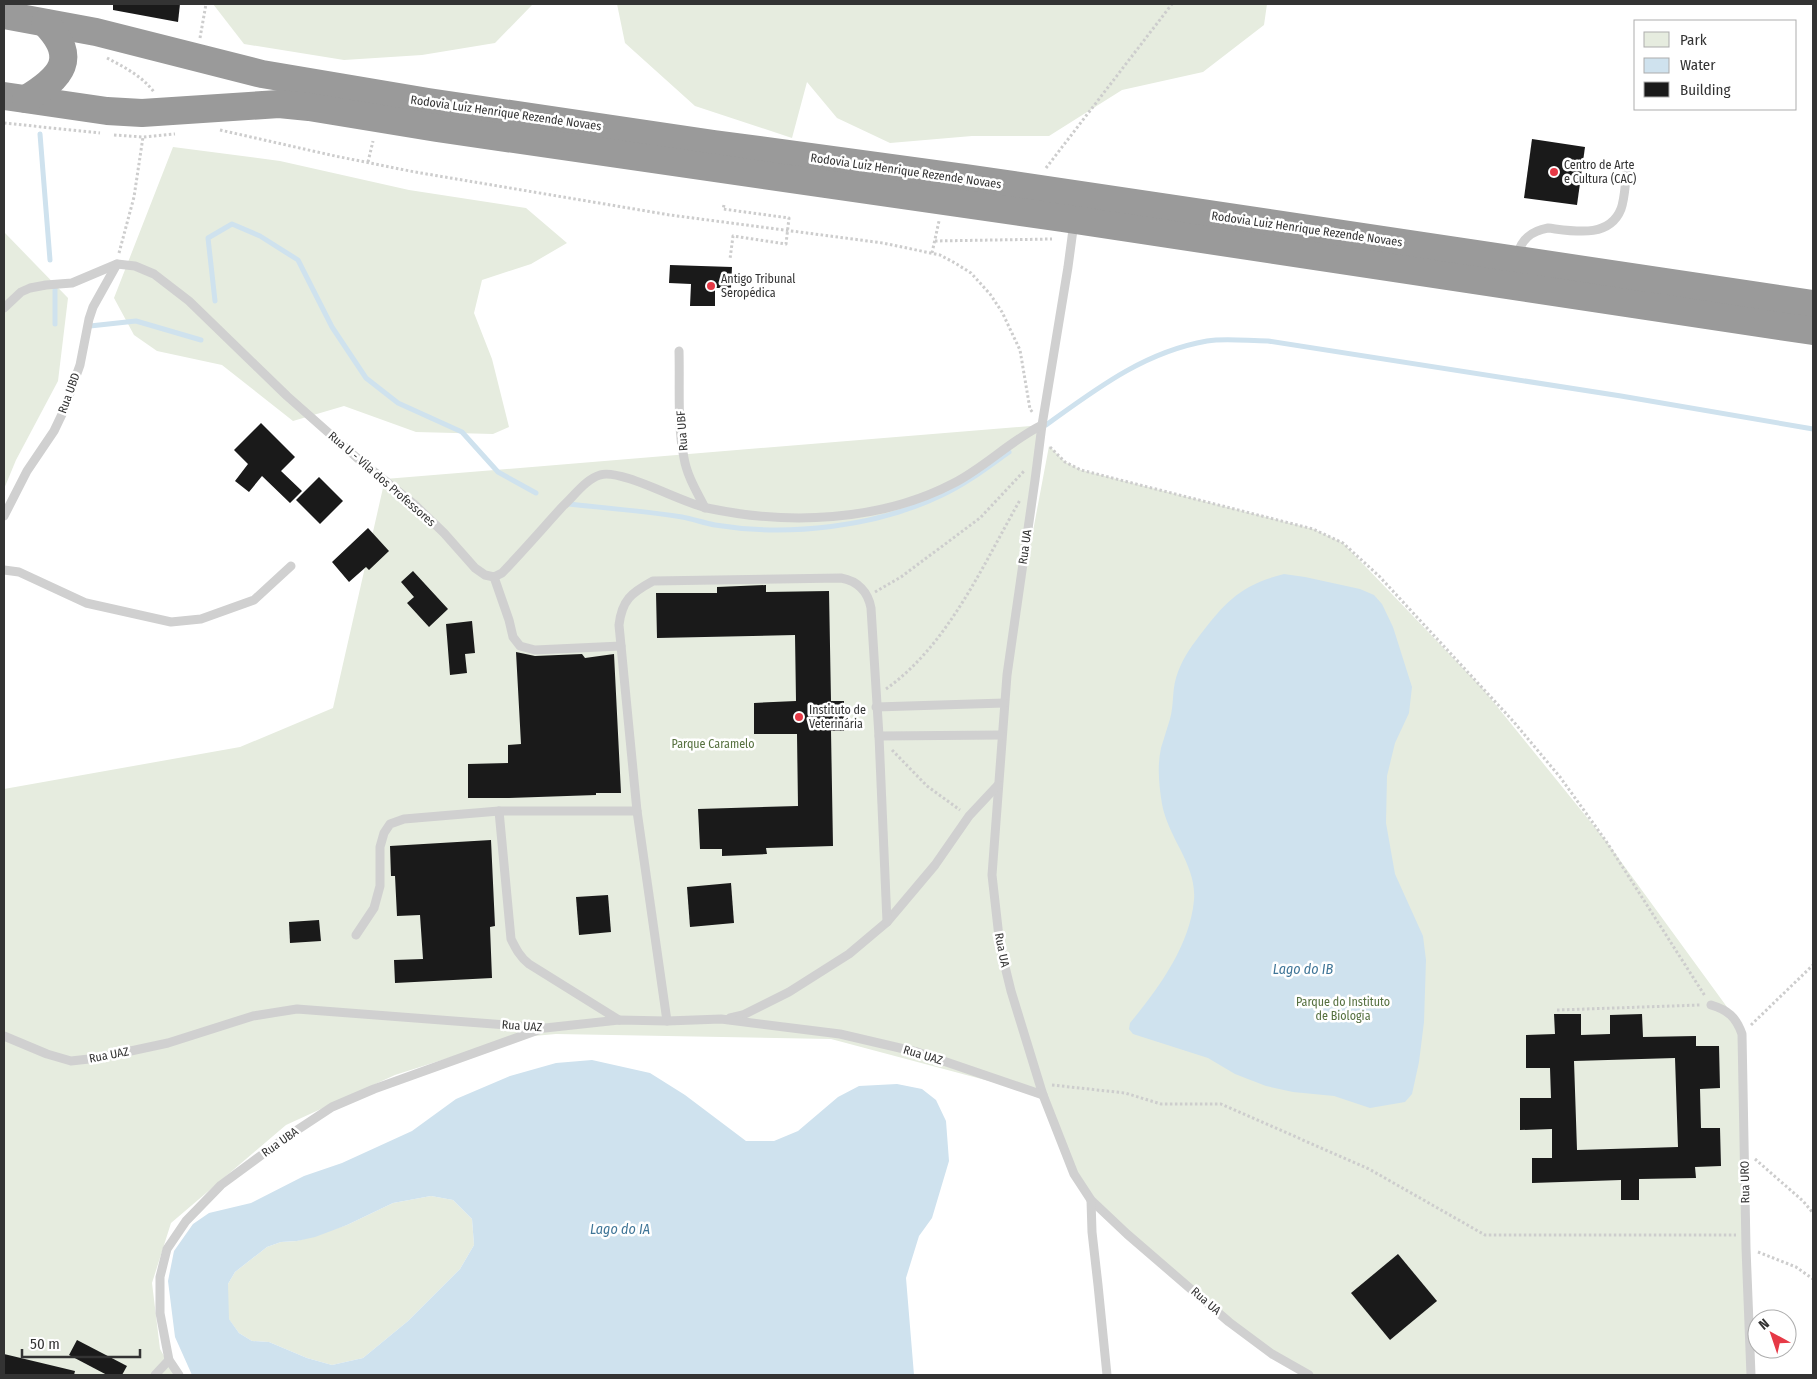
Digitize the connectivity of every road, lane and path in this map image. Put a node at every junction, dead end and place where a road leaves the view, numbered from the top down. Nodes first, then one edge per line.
1 (206, 4) edge
2 (1172, 4) edge
3 (4, 15) edge
4 (45, 23) junction
5 (102, 54) dead end
6 (198, 58) junction
7 (15, 98) edge
8 (160, 112) junction
9 (4, 123) edge
10 (217, 130) dead end
11 (177, 133) dead end
12 (104, 134) dead end
13 (114, 134) dead end
14 (143, 137) junction
15 (373, 141) dead end
16 (368, 162) junction
17 (1627, 171) dead end
18 (1031, 188) junction
19 (724, 205) dead end
20 (1074, 220) junction
21 (940, 221) dead end
22 (787, 231) junction
23 (932, 253) junction
24 (730, 259) dead end
25 (1516, 261) junction
26 (117, 264) junction
27 (1813, 304) edge
28 (4, 308) edge
29 (1813, 330) edge
30 (679, 351) dead end
31 (1042, 425) junction
32 (1039, 455) junction
33 (1020, 499) dead end
34 (705, 508) junction
35 (4, 516) edge
36 (291, 566) dead end
37 (4, 570) edge
38 (494, 577) junction
39 (867, 596) junction
40 (621, 646) junction
41 (876, 697) junction
42 (1004, 703) junction
43 (876, 706) junction
44 (1001, 735) junction
45 (879, 736) junction
46 (998, 784) junction
47 (499, 811) junction
48 (637, 811) junction
49 (969, 816) junction
50 (887, 922) junction
51 (356, 935) dead end
52 (1813, 965) edge
53 (1711, 1005) junction
54 (1557, 1010) dead end
55 (721, 1019) junction
56 (619, 1020) junction
57 (667, 1021) junction
58 (545, 1028) junction
59 (1742, 1034) junction
60 (4, 1036) edge
61 (1039, 1084) junction
62 (1042, 1095) junction
63 (1745, 1151) junction
64 (1091, 1200) junction
65 (1813, 1213) edge
66 (1746, 1235) junction
67 (1746, 1248) junction
68 (1813, 1279) edge
69 (169, 1360) junction
70 (156, 1375) edge
71 (179, 1375) edge
72 (1106, 1375) edge
73 (1309, 1375) edge
74 (1751, 1375) edge

1 - 6 path
2 - 18 path
3 - 4 highway, Rodovia Luiz Henrique Rezende Novaes
4 - 6 highway, Rodovia Luiz Henrique Rezende Novaes
4 - 7 highway
5 - 8 path
6 - 18 highway, Rodovia Luiz Henrique Rezende Novaes
7 - 8 highway, Rodovia Luiz Henrique Rezende Novaes
8 - 20 highway, Rodovia Luiz Henrique Rezende Novaes
9 - 12 path
10 - 16 path
11 - 14 path
13 - 14 path
14 - 26 path
15 - 16 path
16 - 22 path
17 - 25 lane
18 - 25 highway, Rodovia Luiz Henrique Rezende Novaes
19 - 22 path
20 - 29 highway, Rodovia Luiz Henrique Rezende Novaes
20 - 31 lane, Rua UA
21 - 23 path
22 - 23 path
22 - 24 path
23 - 31 path
25 - 27 highway, Rodovia Luiz Henrique Rezende Novaes
26 - 28 lane
26 - 35 lane, Rua UBD
26 - 38 lane, Rua U - Vila dos Professores
30 - 34 lane, Rua UBF
31 - 32 lane, Rua UA
31 - 34 lane
31 - 53 path
32 - 39 path
32 - 42 lane, Rua UA
33 - 41 path
34 - 38 lane
36 - 37 lane
38 - 40 lane
39 - 40 lane
39 - 41 lane
40 - 48 lane
41 - 43 lane
42 - 43 lane
42 - 44 lane, Rua UA
43 - 45 lane
44 - 45 lane
44 - 46 lane, Rua UA
45 - 49 path
45 - 50 lane
46 - 49 lane
46 - 61 lane, Rua UA
47 - 48 lane
47 - 51 lane
47 - 56 lane
48 - 57 lane
49 - 50 lane
50 - 55 lane
52 - 59 path
53 - 54 path
53 - 59 lane
55 - 57 lane, Rua UAZ
55 - 62 lane, Rua UAZ
56 - 57 lane, Rua UAZ
56 - 58 lane, Rua UAZ
58 - 60 lane, Rua UAZ
58 - 69 lane, Rua UBA
59 - 63 lane, Rua URO
61 - 62 lane, Rua UA
61 - 66 path
62 - 64 lane, Rua UA
63 - 65 path
63 - 66 lane, Rua URO
64 - 72 lane
64 - 73 lane, Rua UA
66 - 67 lane, Rua URO
67 - 68 path
67 - 74 lane, Rua URO
69 - 70 lane
69 - 71 lane, Rua UBA

